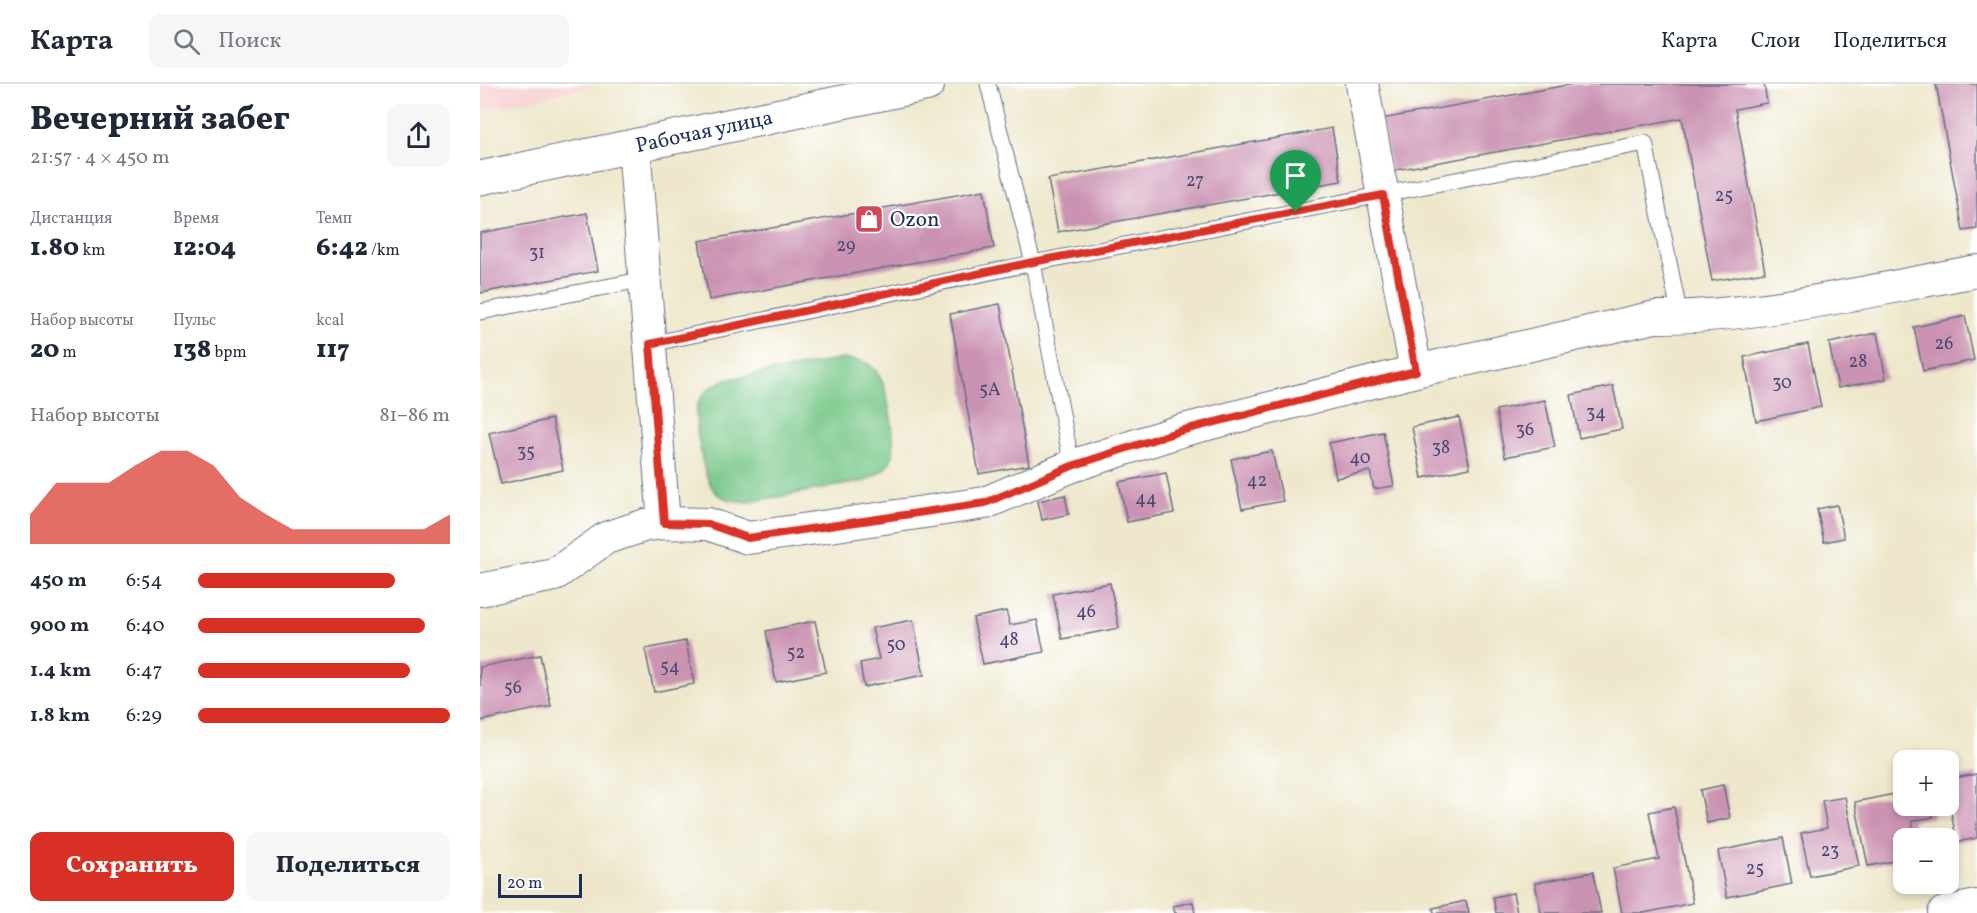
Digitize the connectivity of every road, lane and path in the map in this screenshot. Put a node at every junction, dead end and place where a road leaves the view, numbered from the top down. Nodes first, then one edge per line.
1 (928, 84) edge
2 (988, 84) edge
3 (1362, 84) edge
4 (634, 146) junction
5 (480, 178) edge
6 (1383, 195) junction
7 (1033, 262) junction
8 (1977, 271) edge
9 (645, 279) junction
10 (480, 312) edge
11 (1680, 317) junction
12 (650, 344) junction
13 (1416, 371) junction
14 (1072, 466) junction
15 (664, 523) junction
16 (480, 590) edge
17 (1977, 906) edge
18 (1944, 913) edge

1 - 4 street, Рабочая улица
2 - 7 lane
3 - 6 street
4 - 5 street, Рабочая улица
4 - 9 street
6 - 7 lane
6 - 11 lane
6 - 13 street
7 - 12 lane
7 - 14 lane
8 - 11 street
9 - 10 lane
9 - 12 street
11 - 13 street
12 - 15 street
13 - 14 street
14 - 15 street
15 - 16 street
17 - 18 street

